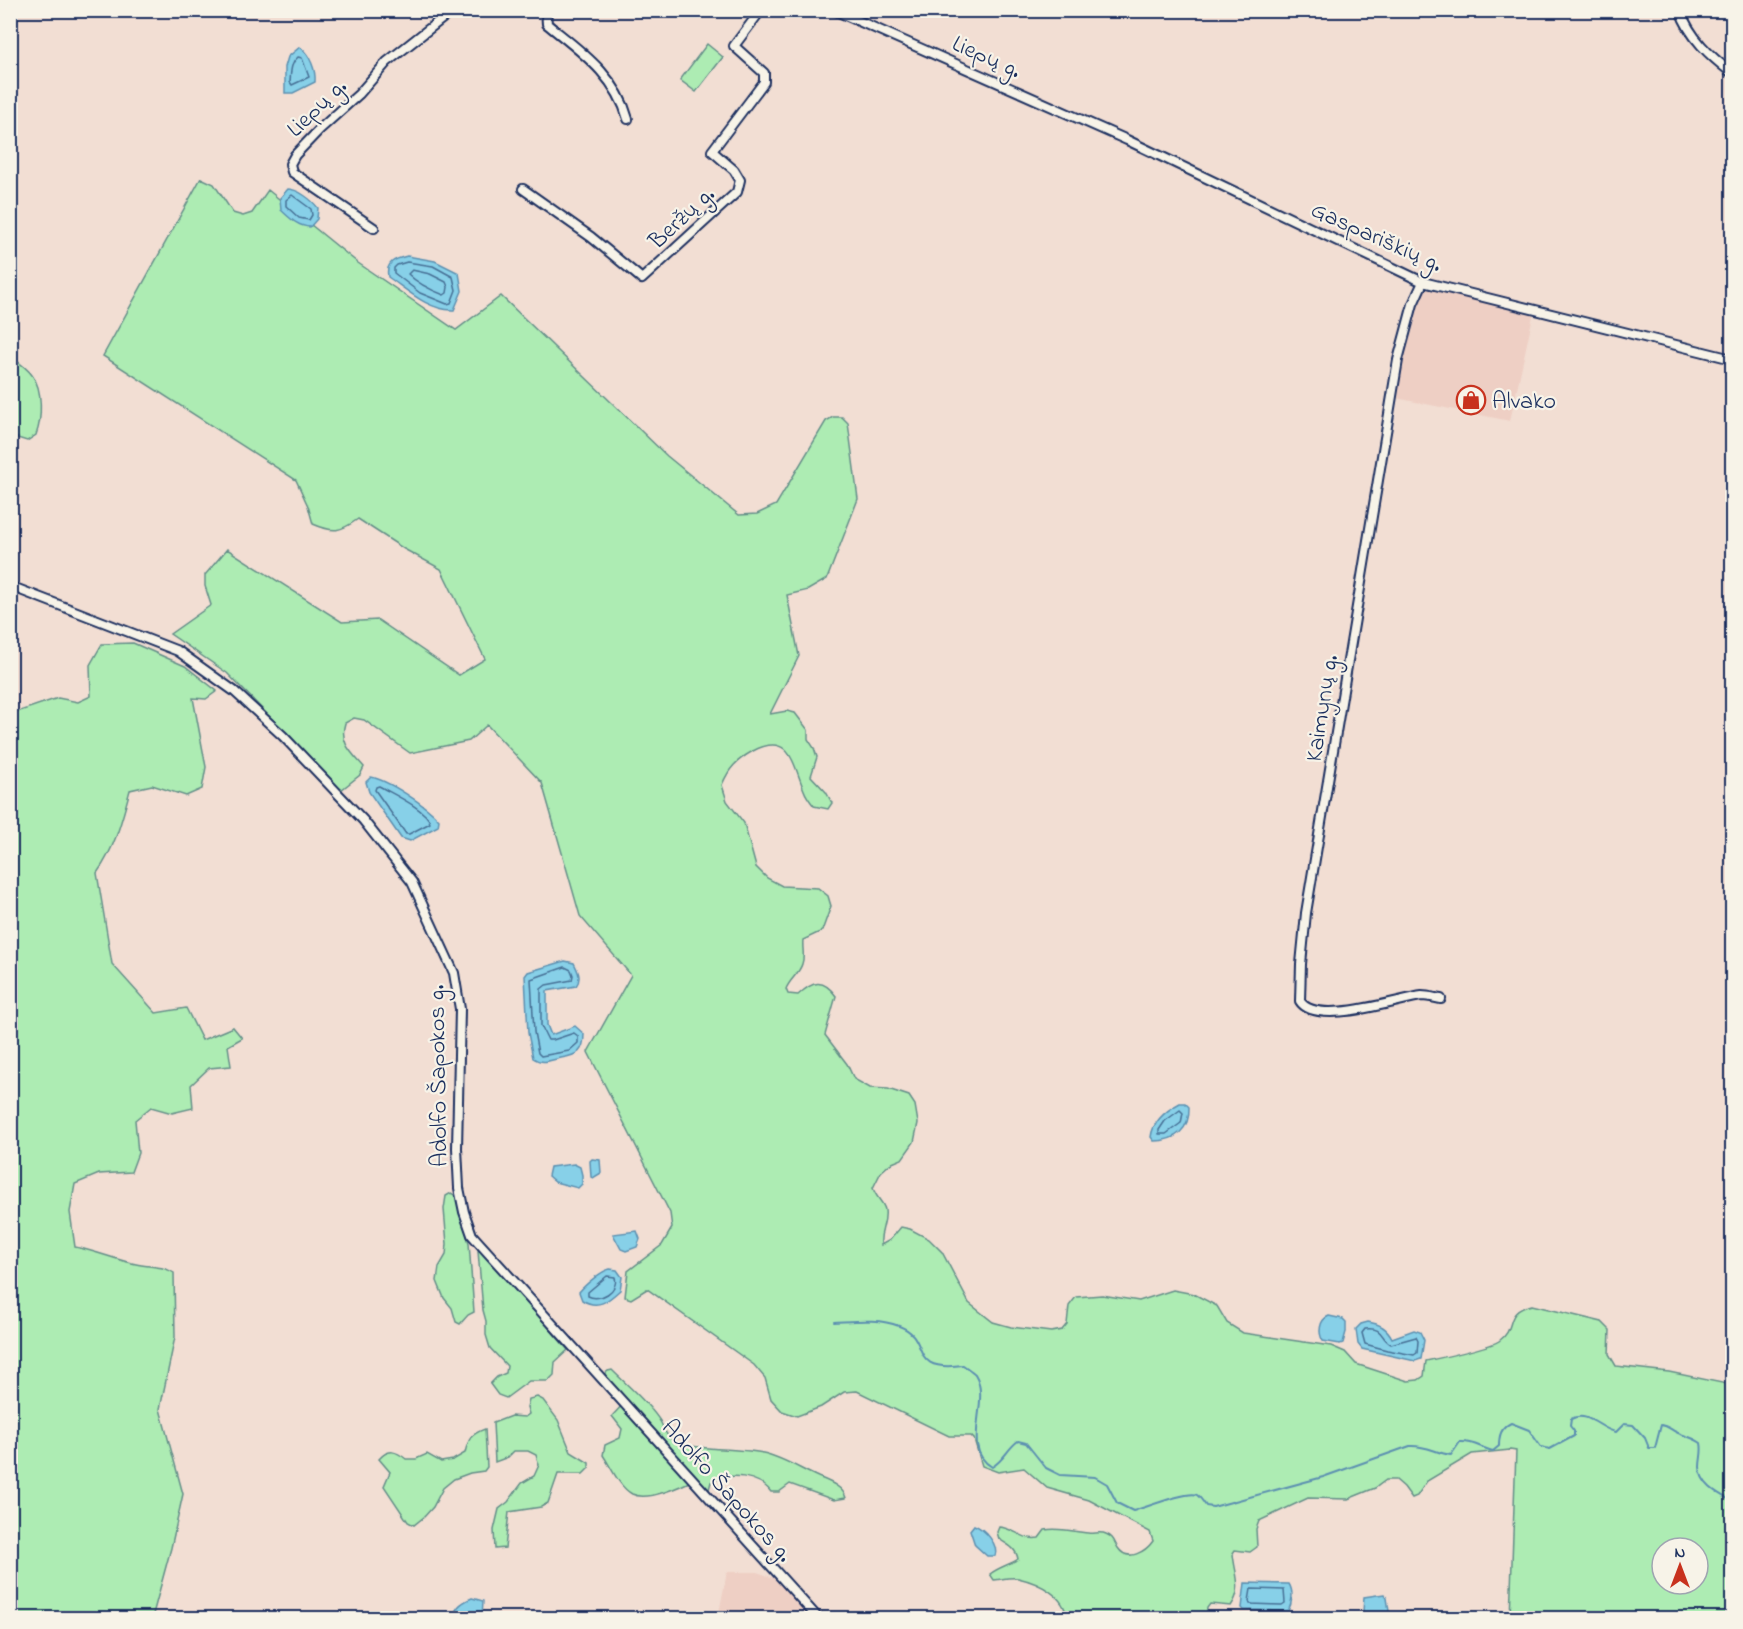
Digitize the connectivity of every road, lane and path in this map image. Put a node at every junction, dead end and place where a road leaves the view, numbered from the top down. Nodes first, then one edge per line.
1 (453, 10) edge
2 (546, 10) edge
3 (761, 10) edge
4 (834, 10) edge
5 (1680, 10) edge
6 (1732, 73) edge
7 (1059, 109) joint
8 (628, 118) dead end
9 (523, 189) dead end
10 (374, 228) dead end
11 (1423, 282) junction
12 (1732, 359) edge
13 (10, 586) edge
14 (1441, 999) dead end
15 (818, 1618) edge

1 - 10 street, Liepų g.
2 - 8 street
3 - 9 street, Beržų g.
4 - 7 street, Liepų g.
5 - 6 street
7 - 11 street, Gaspariškių g.
11 - 12 street, Gaspariškių g.
11 - 14 street, Kaimynų g.
13 - 15 street, Adolfo Šapokos g.

